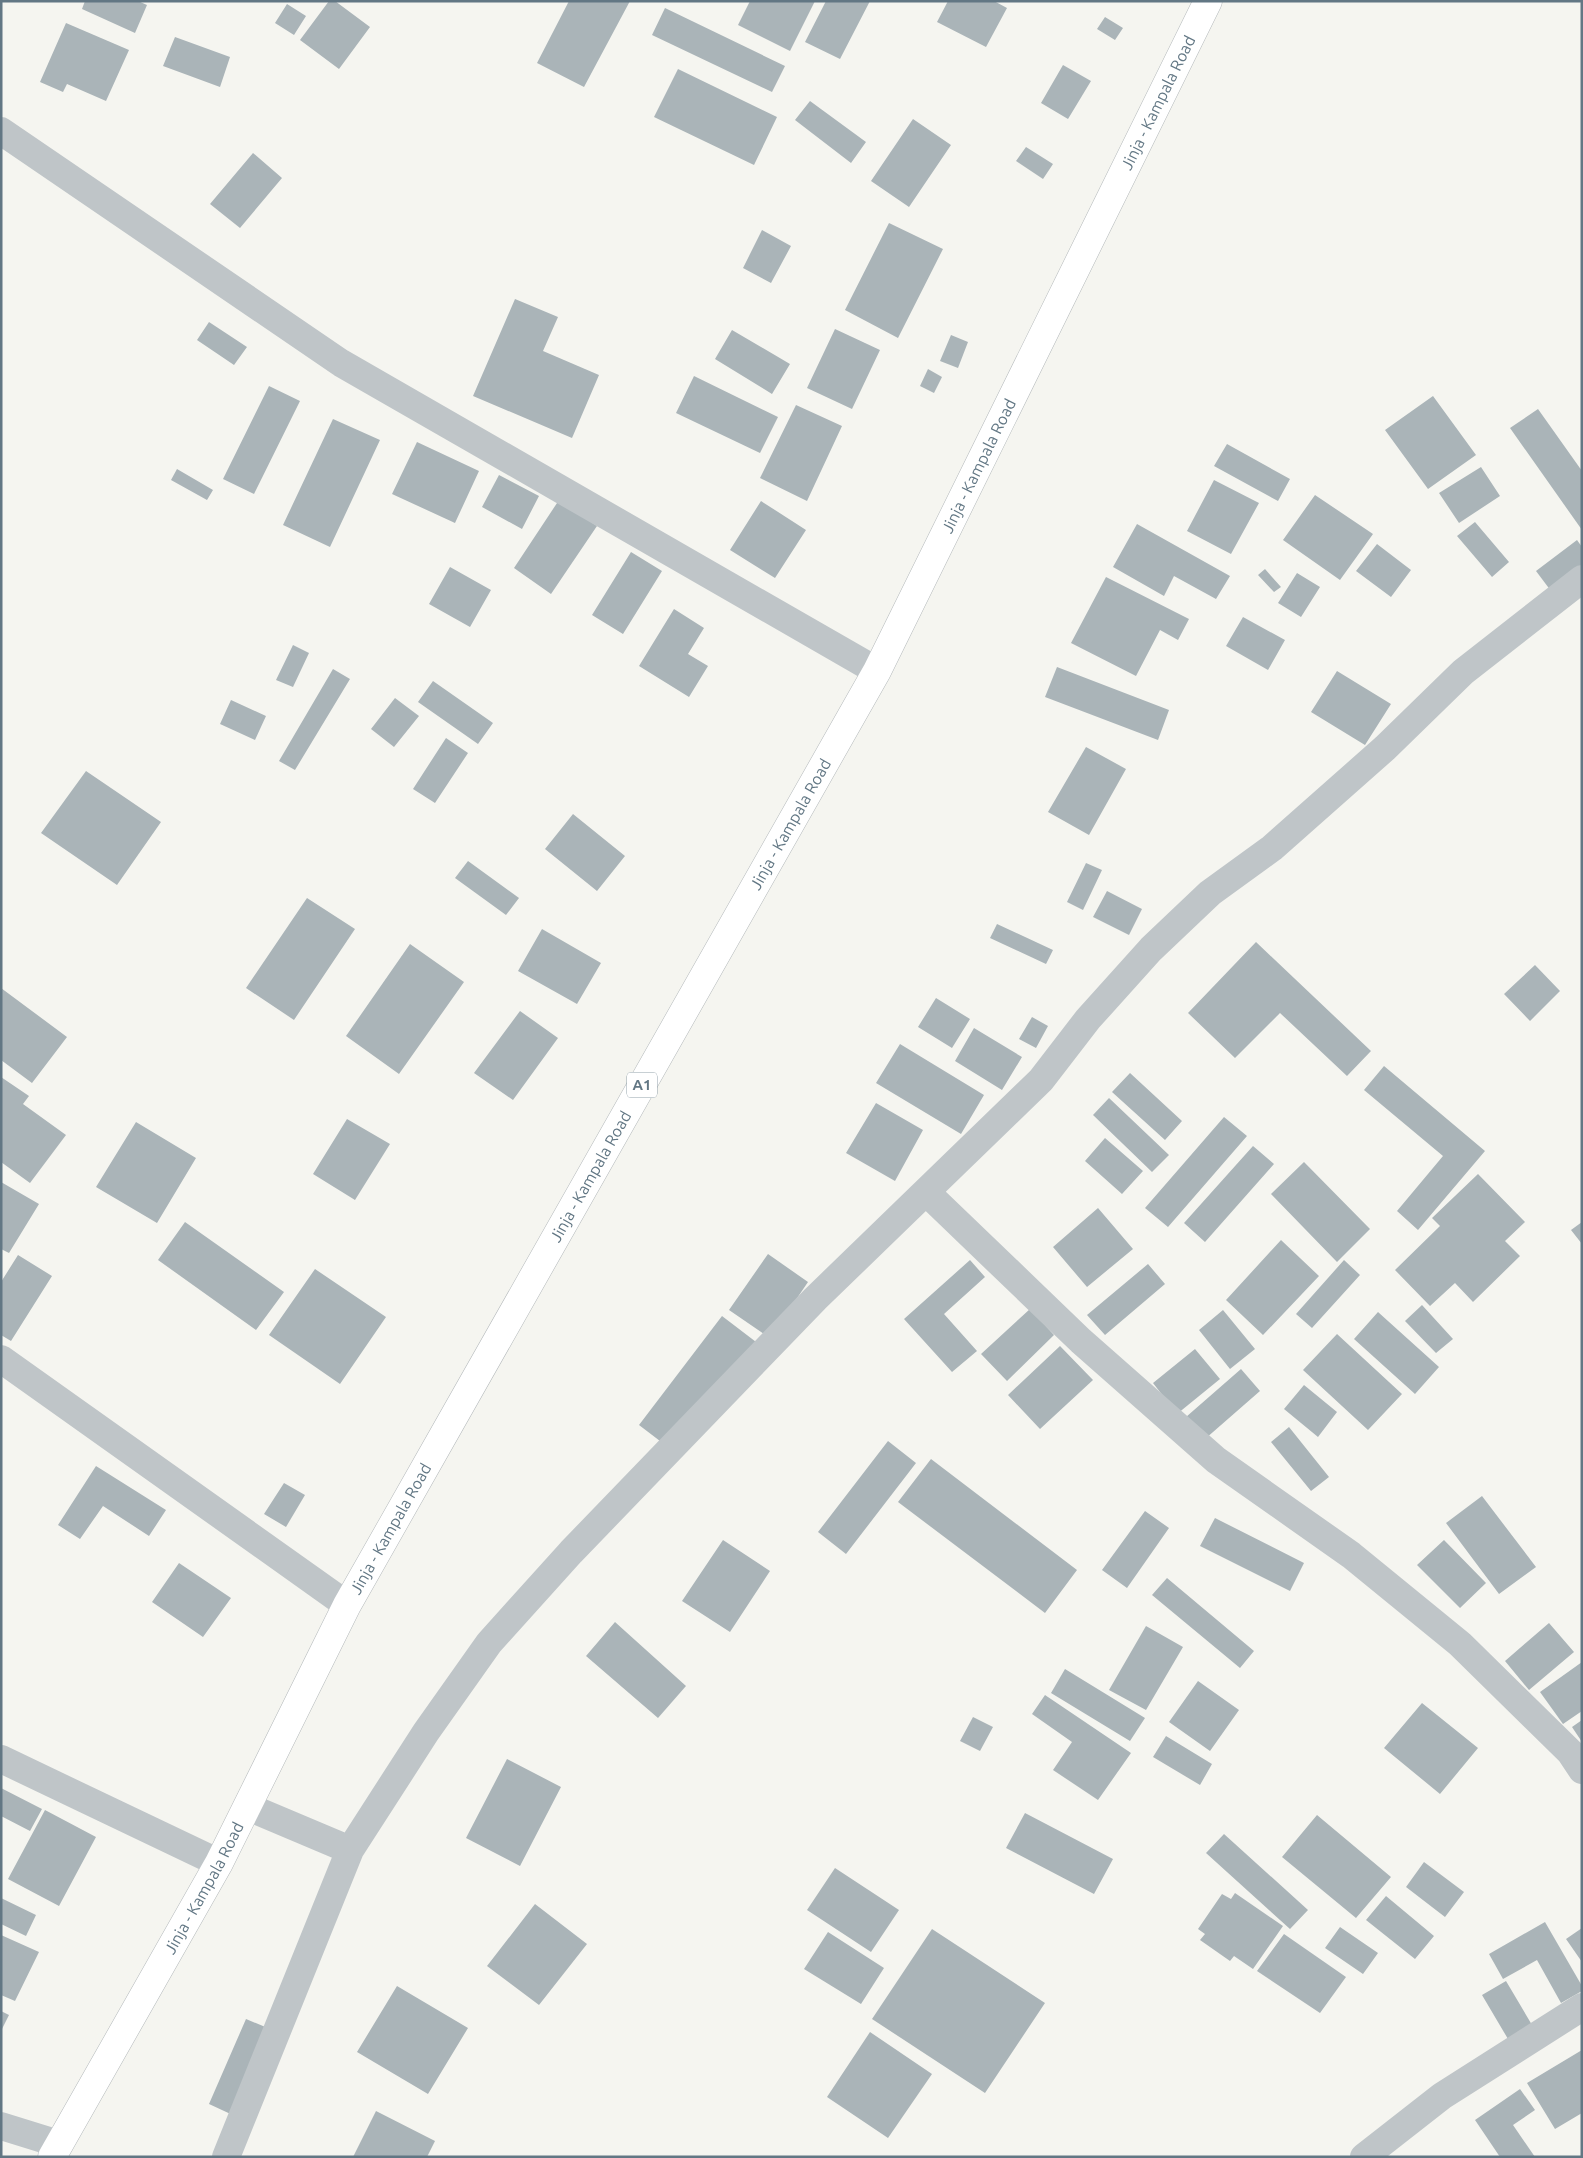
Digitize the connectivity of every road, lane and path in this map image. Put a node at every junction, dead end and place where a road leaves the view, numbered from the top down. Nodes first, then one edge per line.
1 (1208, 1) edge
2 (1, 131) edge
3 (1582, 579) edge
4 (878, 671) junction
5 (926, 1192) junction
6 (1, 1359) edge
7 (346, 1604) junction
8 (1, 1759) edge
9 (1582, 1770) edge
10 (248, 1806) junction
11 (350, 1850) junction
12 (219, 1863) junction
13 (1582, 2007) edge
14 (1, 2126) edge
15 (56, 2150) edge
16 (226, 2157) edge
17 (1364, 2157) edge

1 - 4 highway, Jinja - Kampala Road / A1
2 - 4 street
3 - 5 street
4 - 7 highway, Jinja - Kampala Road / A1
5 - 9 street
5 - 11 street
6 - 7 street
7 - 10 highway, Jinja - Kampala Road / A1
8 - 12 street
10 - 11 street
10 - 12 highway, Jinja - Kampala Road / A1
11 - 16 street
12 - 15 highway, Jinja - Kampala Road / A1
13 - 17 street
14 - 15 street

